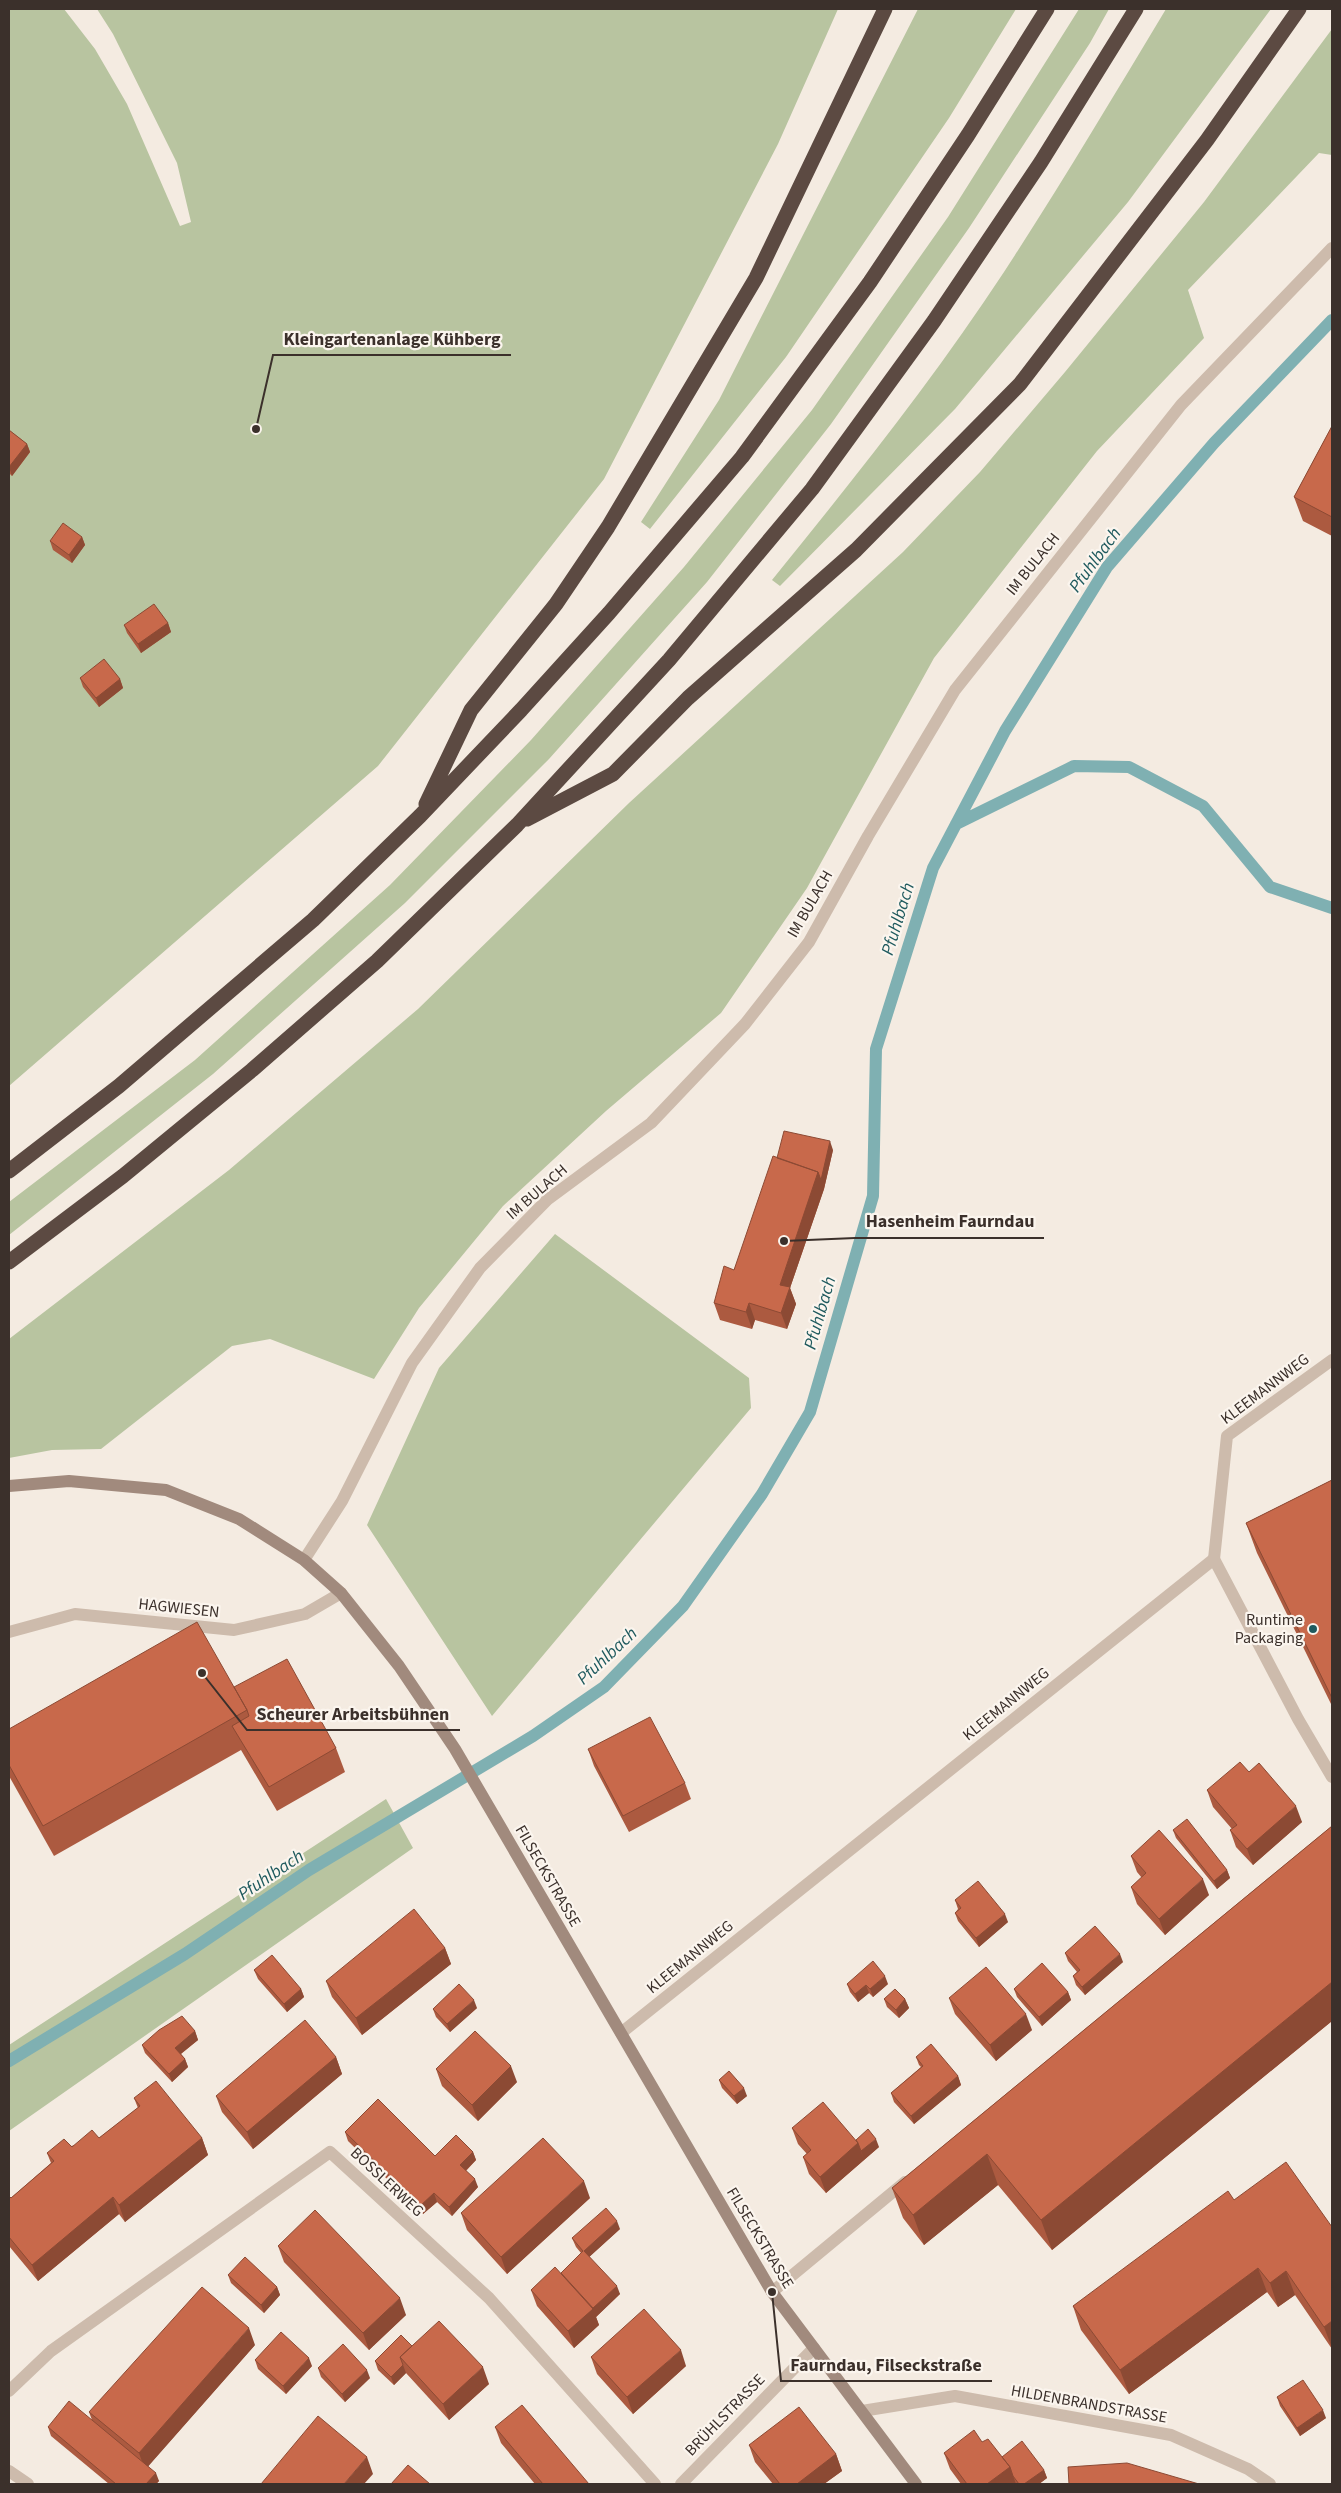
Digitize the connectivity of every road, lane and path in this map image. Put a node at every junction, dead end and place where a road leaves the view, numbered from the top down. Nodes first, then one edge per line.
1 (885, 9) edge
2 (1047, 9) edge
3 (1136, 9) edge
4 (1299, 9) edge
5 (1332, 248) edge
6 (420, 816) junction
7 (517, 825) junction
8 (9, 1171) edge
9 (9, 1262) edge
10 (1332, 1360) edge
11 (9, 1486) edge
12 (1214, 1559) junction
13 (304, 1560) junction
14 (341, 1593) junction
15 (9, 1632) edge
16 (1332, 1777) edge
17 (621, 2033) junction
18 (918, 2171) edge
19 (772, 2292) junction
20 (814, 2348) junction
21 (9, 2390) edge
22 (862, 2411) junction
23 (9, 2470) edge
24 (28, 2484) edge
25 (655, 2484) edge
26 (681, 2484) edge
27 (916, 2484) edge
28 (1270, 2484) edge

1 - 6 highway
2 - 6 highway
3 - 7 highway
4 - 7 highway
5 - 13 street, IM BULACH
6 - 8 highway
7 - 9 highway
10 - 12 street, KLEEMANNWEG
11 - 13 street, FILSECKSTRASSE
12 - 16 street
12 - 17 street, KLEEMANNWEG
13 - 14 street, FILSECKSTRASSE
14 - 15 street, HAGWIESEN
14 - 17 street, FILSECKSTRASSE
17 - 19 street, FILSECKSTRASSE
18 - 19 street
19 - 20 street, FILSECKSTRASSE
20 - 22 street, FILSECKSTRASSE
20 - 26 street, BRÜHLSTRASSE
21 - 25 street, BOSSLERWEG
22 - 27 street, FILSECKSTRASSE
22 - 28 street, HILDENBRANDSTRASSE
23 - 24 street

